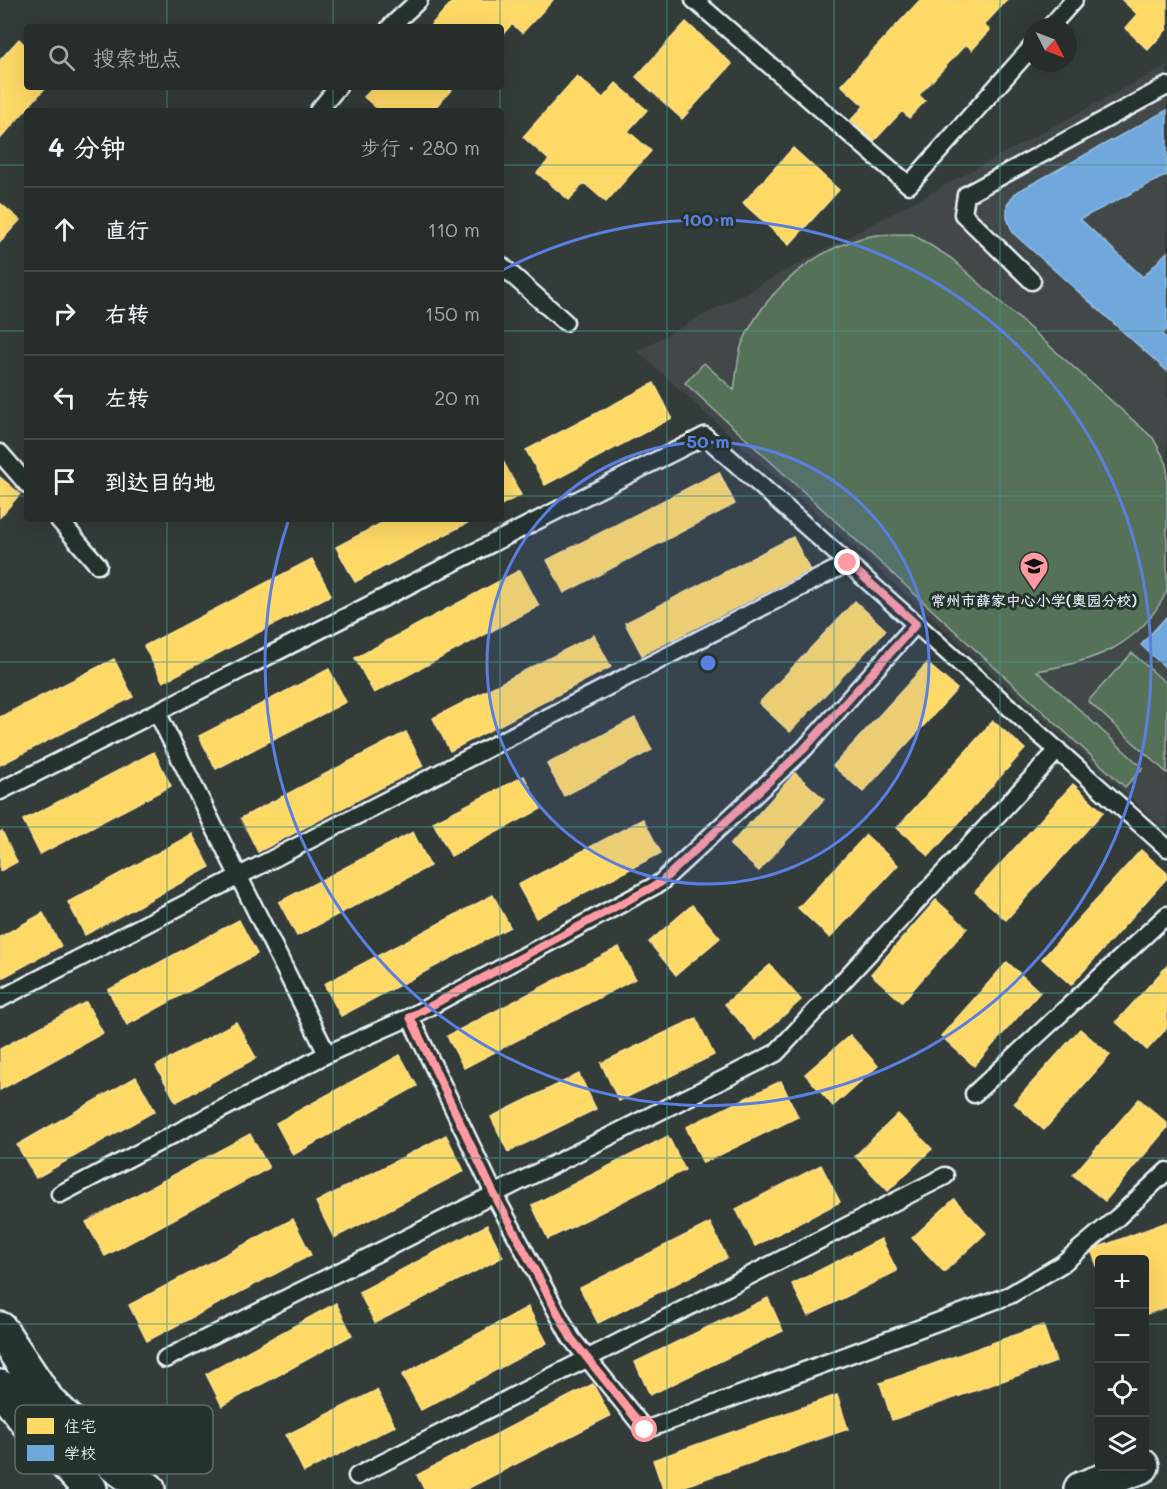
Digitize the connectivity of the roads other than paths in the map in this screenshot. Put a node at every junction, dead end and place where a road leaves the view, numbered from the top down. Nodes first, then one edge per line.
1 (419, 0) edge
2 (694, 0) edge
3 (1074, 0) edge
4 (1058, 18) edge
5 (393, 24) edge
6 (1023, 57) edge
7 (1167, 86) edge
8 (336, 90) edge
9 (325, 108) edge
10 (504, 268) edge
11 (1032, 281) dead end
12 (565, 322) dead end
13 (0, 453) edge
14 (24, 481) edge
15 (61, 522) edge
16 (848, 563) junction
17 (98, 565) dead end
18 (916, 624) junction
19 (157, 712) junction
20 (1058, 750) junction
21 (0, 791) edge
22 (1167, 848) edge
23 (239, 877) junction
24 (1167, 915) edge
25 (0, 999) edge
26 (410, 1017) junction
27 (327, 1054) junction
28 (974, 1094) dead end
29 (1167, 1171) edge
30 (945, 1176) dead end
31 (60, 1194) dead end
32 (494, 1194) junction
33 (0, 1329) edge
34 (165, 1359) dead end
35 (587, 1359) junction
36 (0, 1387) edge
37 (52, 1405) edge
38 (15, 1406) edge
39 (1167, 1457) edge
40 (1149, 1464) edge
41 (1130, 1471) edge
42 (76, 1474) edge
43 (126, 1474) edge
44 (357, 1476) dead end
45 (90, 1489) edge
46 (148, 1489) edge
47 (1081, 1489) edge

1 - 5 lane
2 - 6 lane
3 - 4 lane
7 - 11 lane
8 - 9 lane
10 - 12 lane
13 - 14 lane
15 - 17 lane
16 - 18 lane
16 - 19 lane
16 - 23 lane
18 - 20 lane
18 - 26 lane
19 - 21 lane
19 - 23 lane
20 - 22 lane
20 - 32 lane
23 - 25 lane
23 - 27 lane
24 - 28 lane
26 - 27 lane
26 - 32 lane
27 - 31 lane
29 - 35 lane
30 - 35 lane
32 - 34 lane
32 - 35 lane
33 - 37 street
35 - 44 lane
36 - 38 street
39 - 40 street
41 - 47 street
42 - 45 street
43 - 46 street

